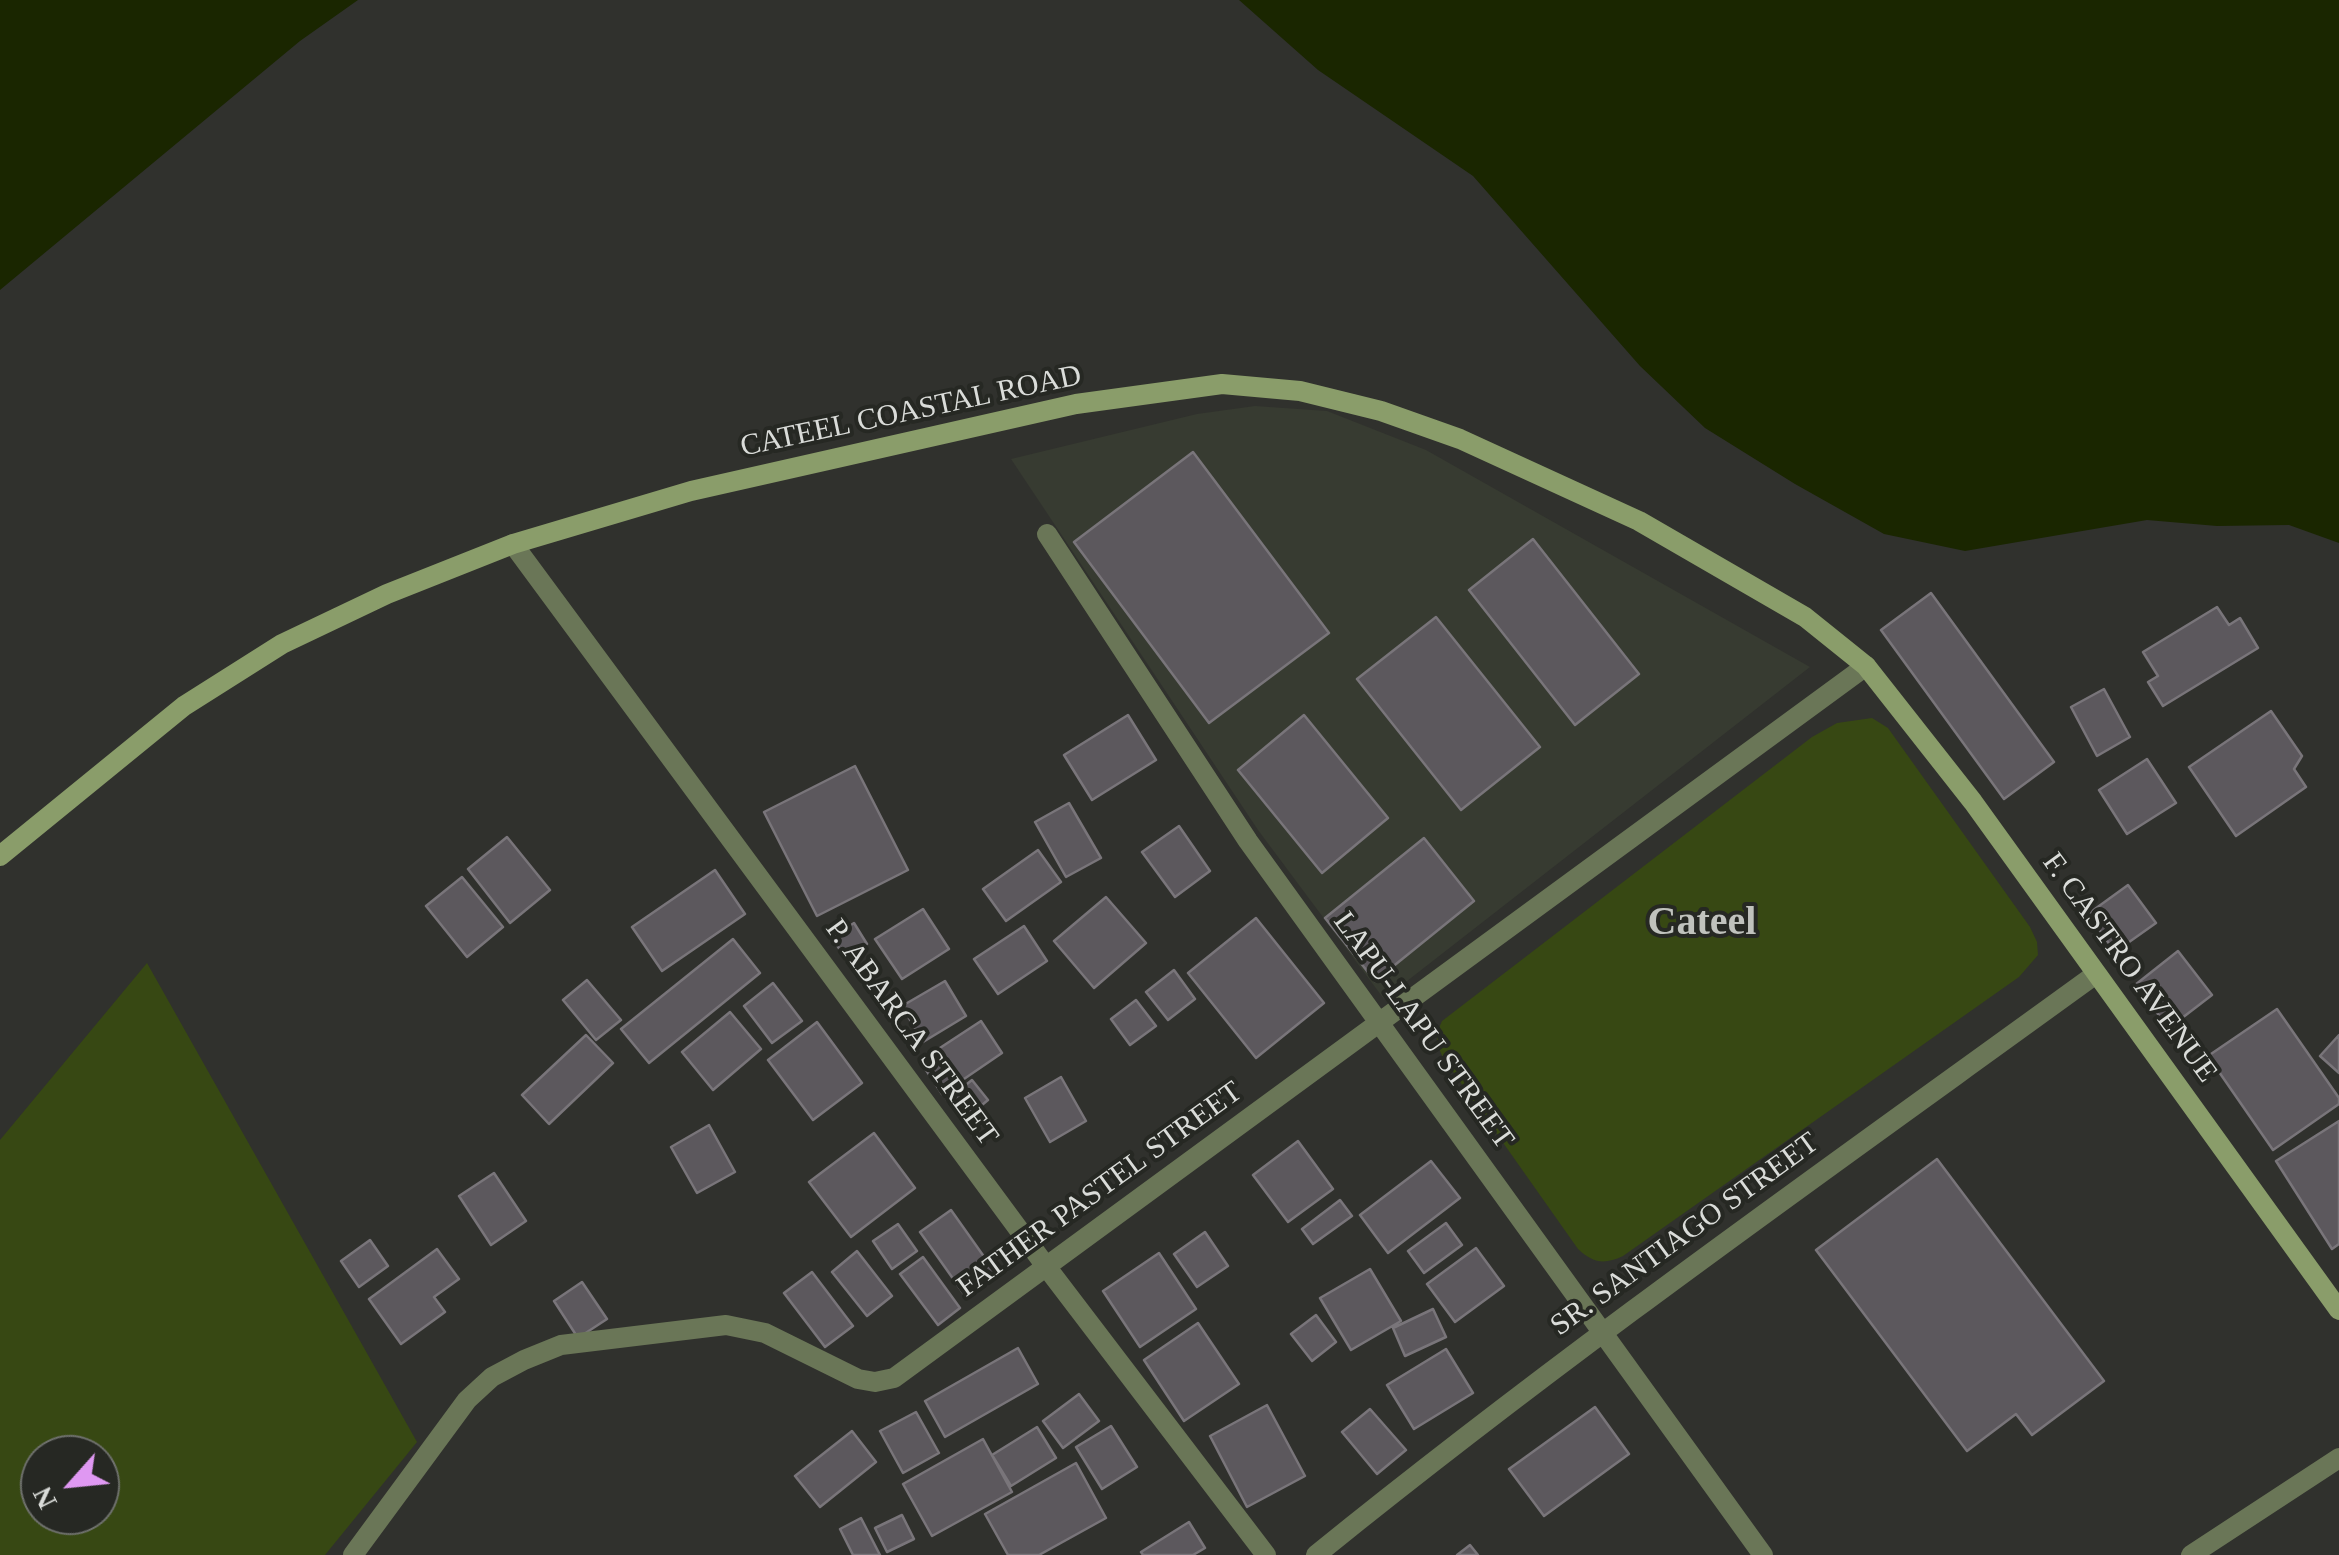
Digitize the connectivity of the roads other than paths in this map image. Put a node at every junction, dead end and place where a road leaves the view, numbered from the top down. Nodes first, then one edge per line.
1 (1047, 534) dead end
2 (512, 544) junction
3 (1866, 666) junction
4 (0, 856) edge
5 (2096, 974) junction
6 (1381, 1023) junction
7 (1045, 1265) junction
8 (2339, 1310) edge
9 (1602, 1331) junction
10 (2339, 1458) edge
11 (353, 1555) edge
12 (1266, 1555) edge
13 (1316, 1555) edge
14 (1764, 1555) edge
15 (2191, 1555) edge

1 - 6 street, LAPU-LAPU STREET
2 - 3 street, CATEEL COASTAL ROAD
2 - 4 street, CATEEL COASTAL ROAD
2 - 7 street, P. ABARCA STREET
3 - 5 street, F. CASTRO AVENUE
3 - 6 street, FATHER PASTEL STREET
5 - 8 street, F. CASTRO AVENUE
5 - 9 street, SR. SANTIAGO STREET
6 - 7 street, FATHER PASTEL STREET
6 - 9 street, LAPU-LAPU STREET
7 - 11 street, FATHER PASTEL STREET
7 - 12 street, P. ABARCA STREET
9 - 13 street, SR. SANTIAGO STREET
9 - 14 street, LAPU-LAPU STREET
10 - 15 street

